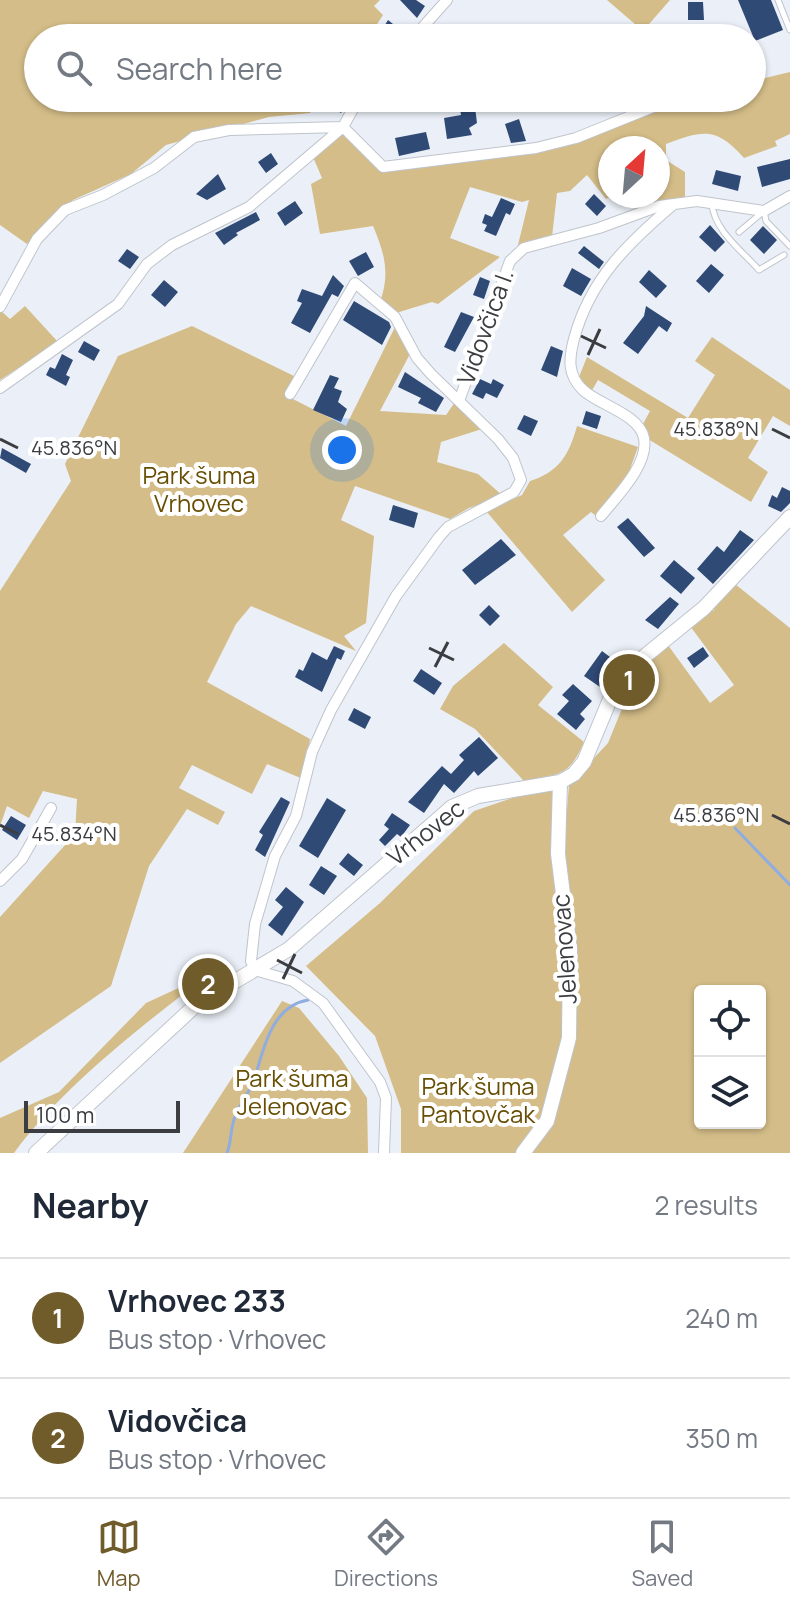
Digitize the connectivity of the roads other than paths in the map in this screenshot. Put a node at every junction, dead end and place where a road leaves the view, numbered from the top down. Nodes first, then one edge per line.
1 (447, 0) edge
2 (778, 0) edge
3 (426, 24) edge
4 (790, 30) edge
5 (351, 112) edge
6 (641, 112) edge
7 (343, 127) junction
8 (790, 196) edge
9 (675, 203) junction
10 (712, 203) junction
11 (764, 211) junction
12 (739, 232) dead end
13 (790, 246) edge
14 (784, 255) dead end
15 (0, 307) edge
16 (0, 388) edge
17 (290, 394) dead end
18 (459, 401) junction
19 (601, 516) dead end
20 (790, 517) edge
21 (560, 782) junction
22 (51, 808) dead end
23 (0, 881) edge
24 (255, 970) junction
25 (36, 1153) edge
26 (384, 1153) edge
27 (523, 1153) edge

1 - 3 street
2 - 4 lane
5 - 7 street
6 - 7 street
7 - 15 street
7 - 16 street
8 - 11 street
9 - 10 street, Vidovčica I.
9 - 18 street, Vidovčica I.
9 - 19 street
10 - 11 street, Vidovčica I.
10 - 14 lane
11 - 12 lane
11 - 13 lane
17 - 18 street
18 - 24 street
20 - 21 street
21 - 24 street, Vrhovec
21 - 27 street, Jelenovac
22 - 23 street
24 - 25 street, Vrhovec
24 - 26 street

